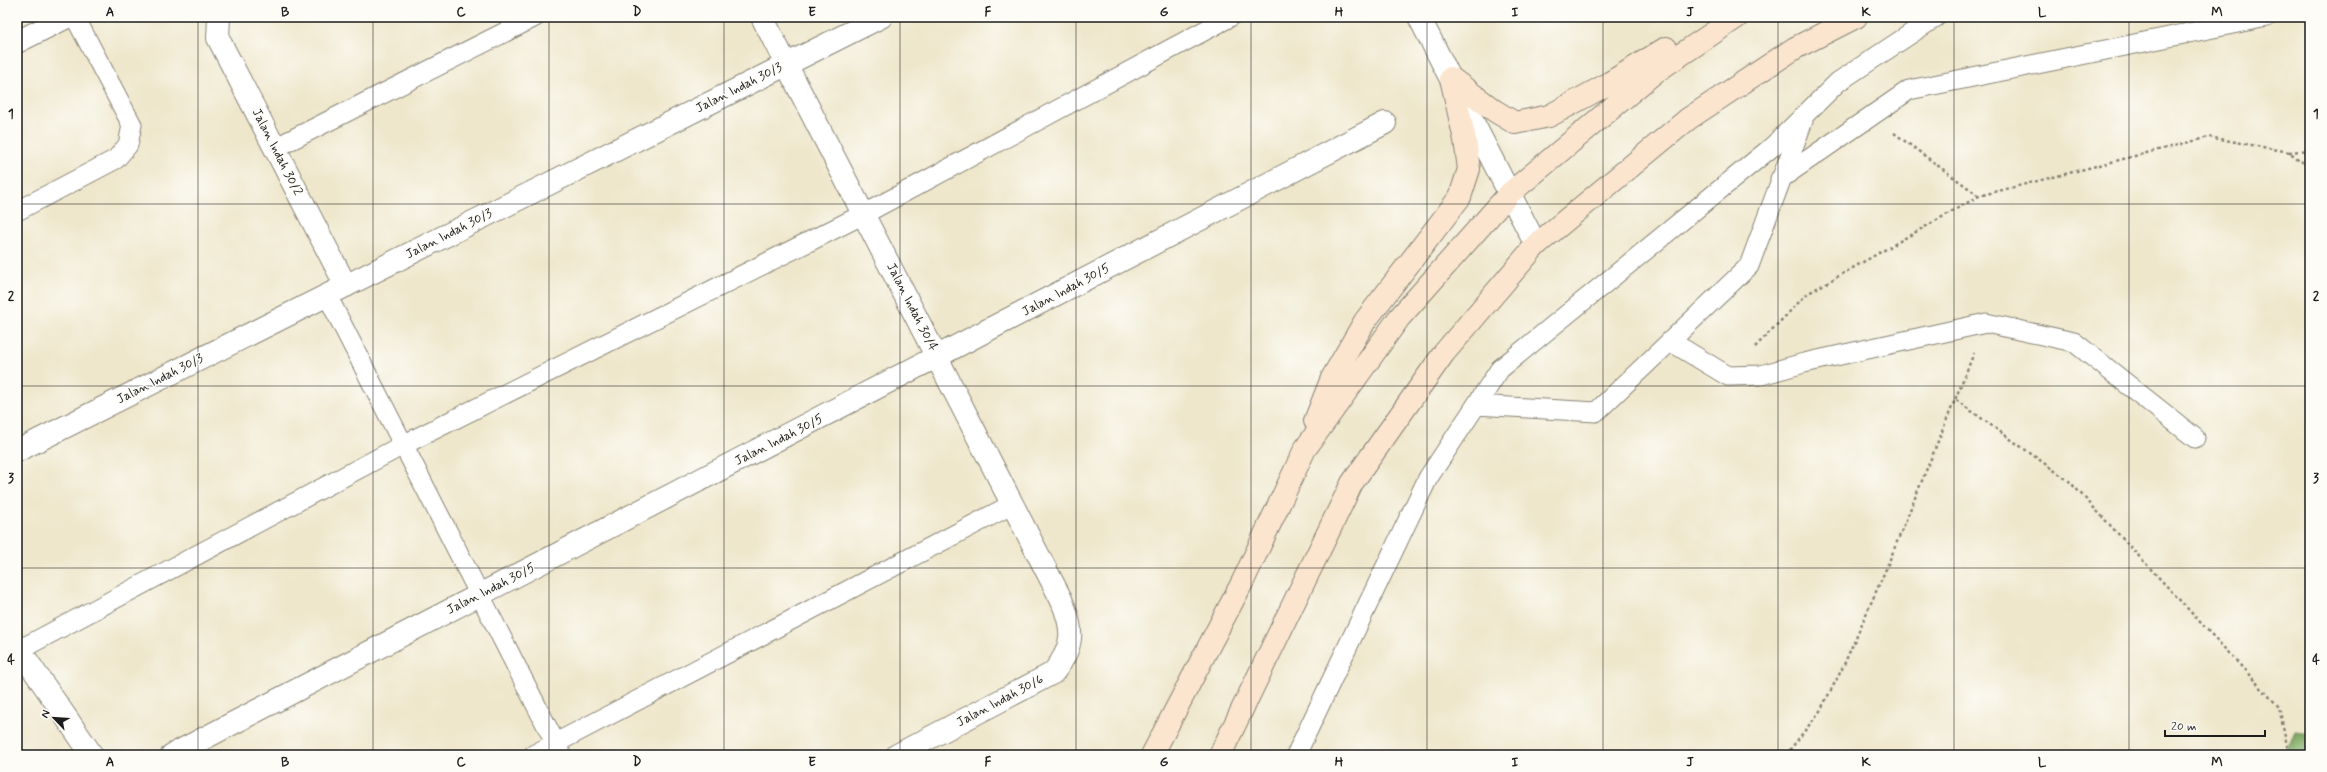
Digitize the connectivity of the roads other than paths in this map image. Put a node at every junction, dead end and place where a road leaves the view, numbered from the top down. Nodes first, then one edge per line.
1 (67, 17) edge
2 (75, 17) edge
3 (219, 17) edge
4 (535, 17) edge
5 (762, 17) edge
6 (881, 17) edge
7 (1230, 17) edge
8 (1419, 17) edge
9 (1727, 17) edge
10 (1737, 17) edge
11 (1856, 17) edge
12 (1936, 17) edge
13 (2267, 17) edge
14 (17, 42) edge
15 (786, 65) junction
16 (1451, 78) junction
17 (1806, 114) junction
18 (1385, 123) dead end
19 (275, 148) junction
20 (1780, 179) junction
21 (1509, 194) junction
22 (17, 211) edge
23 (864, 214) junction
24 (1536, 245) junction
25 (346, 286) junction
26 (327, 296) junction
27 (1670, 341) junction
28 (938, 358) junction
29 (1476, 405) junction
30 (2194, 438) dead end
31 (403, 445) junction
32 (1305, 449) junction
33 (17, 451) edge
34 (1013, 504) junction
35 (480, 595) junction
36 (1061, 599) joint
37 (18, 648) edge
38 (559, 749) edge
39 (92, 755) edge
40 (172, 755) edge
41 (533, 755) edge
42 (897, 755) edge
43 (1152, 755) edge
44 (1220, 755) edge
45 (1296, 755) edge

1 - 14 street
2 - 22 lane
3 - 19 street, Jalan Indah 30/2
4 - 19 lane
5 - 15 street, Jalan Indah 30/4
6 - 15 street, Jalan Indah 30/3
7 - 23 lane
8 - 16 street
9 - 16 main road
10 - 21 main road
11 - 24 main road
12 - 17 lane
13 - 20 lane
15 - 23 street, Jalan Indah 30/4
15 - 25 street, Jalan Indah 30/3
16 - 21 street
16 - 32 main road
17 - 20 lane
17 - 29 lane
18 - 28 street, Jalan Indah 30/5
19 - 25 street, Jalan Indah 30/2
20 - 27 lane
21 - 24 street
21 - 32 main road
23 - 28 street, Jalan Indah 30/4
23 - 31 lane
24 - 44 main road
25 - 26 street, Jalan Indah 30/3
26 - 31 lane
26 - 33 street, Jalan Indah 30/3
27 - 29 lane
27 - 30 lane
28 - 34 street, Jalan Indah 30/4
28 - 35 street, Jalan Indah 30/5
29 - 45 lane
31 - 35 lane
31 - 37 lane
32 - 43 main road
34 - 36 street, Jalan Indah 30/4
34 - 38 lane
35 - 38 lane
35 - 40 street, Jalan Indah 30/5
36 - 42 street, Jalan Indah 30/6
37 - 39 street
38 - 41 lane

